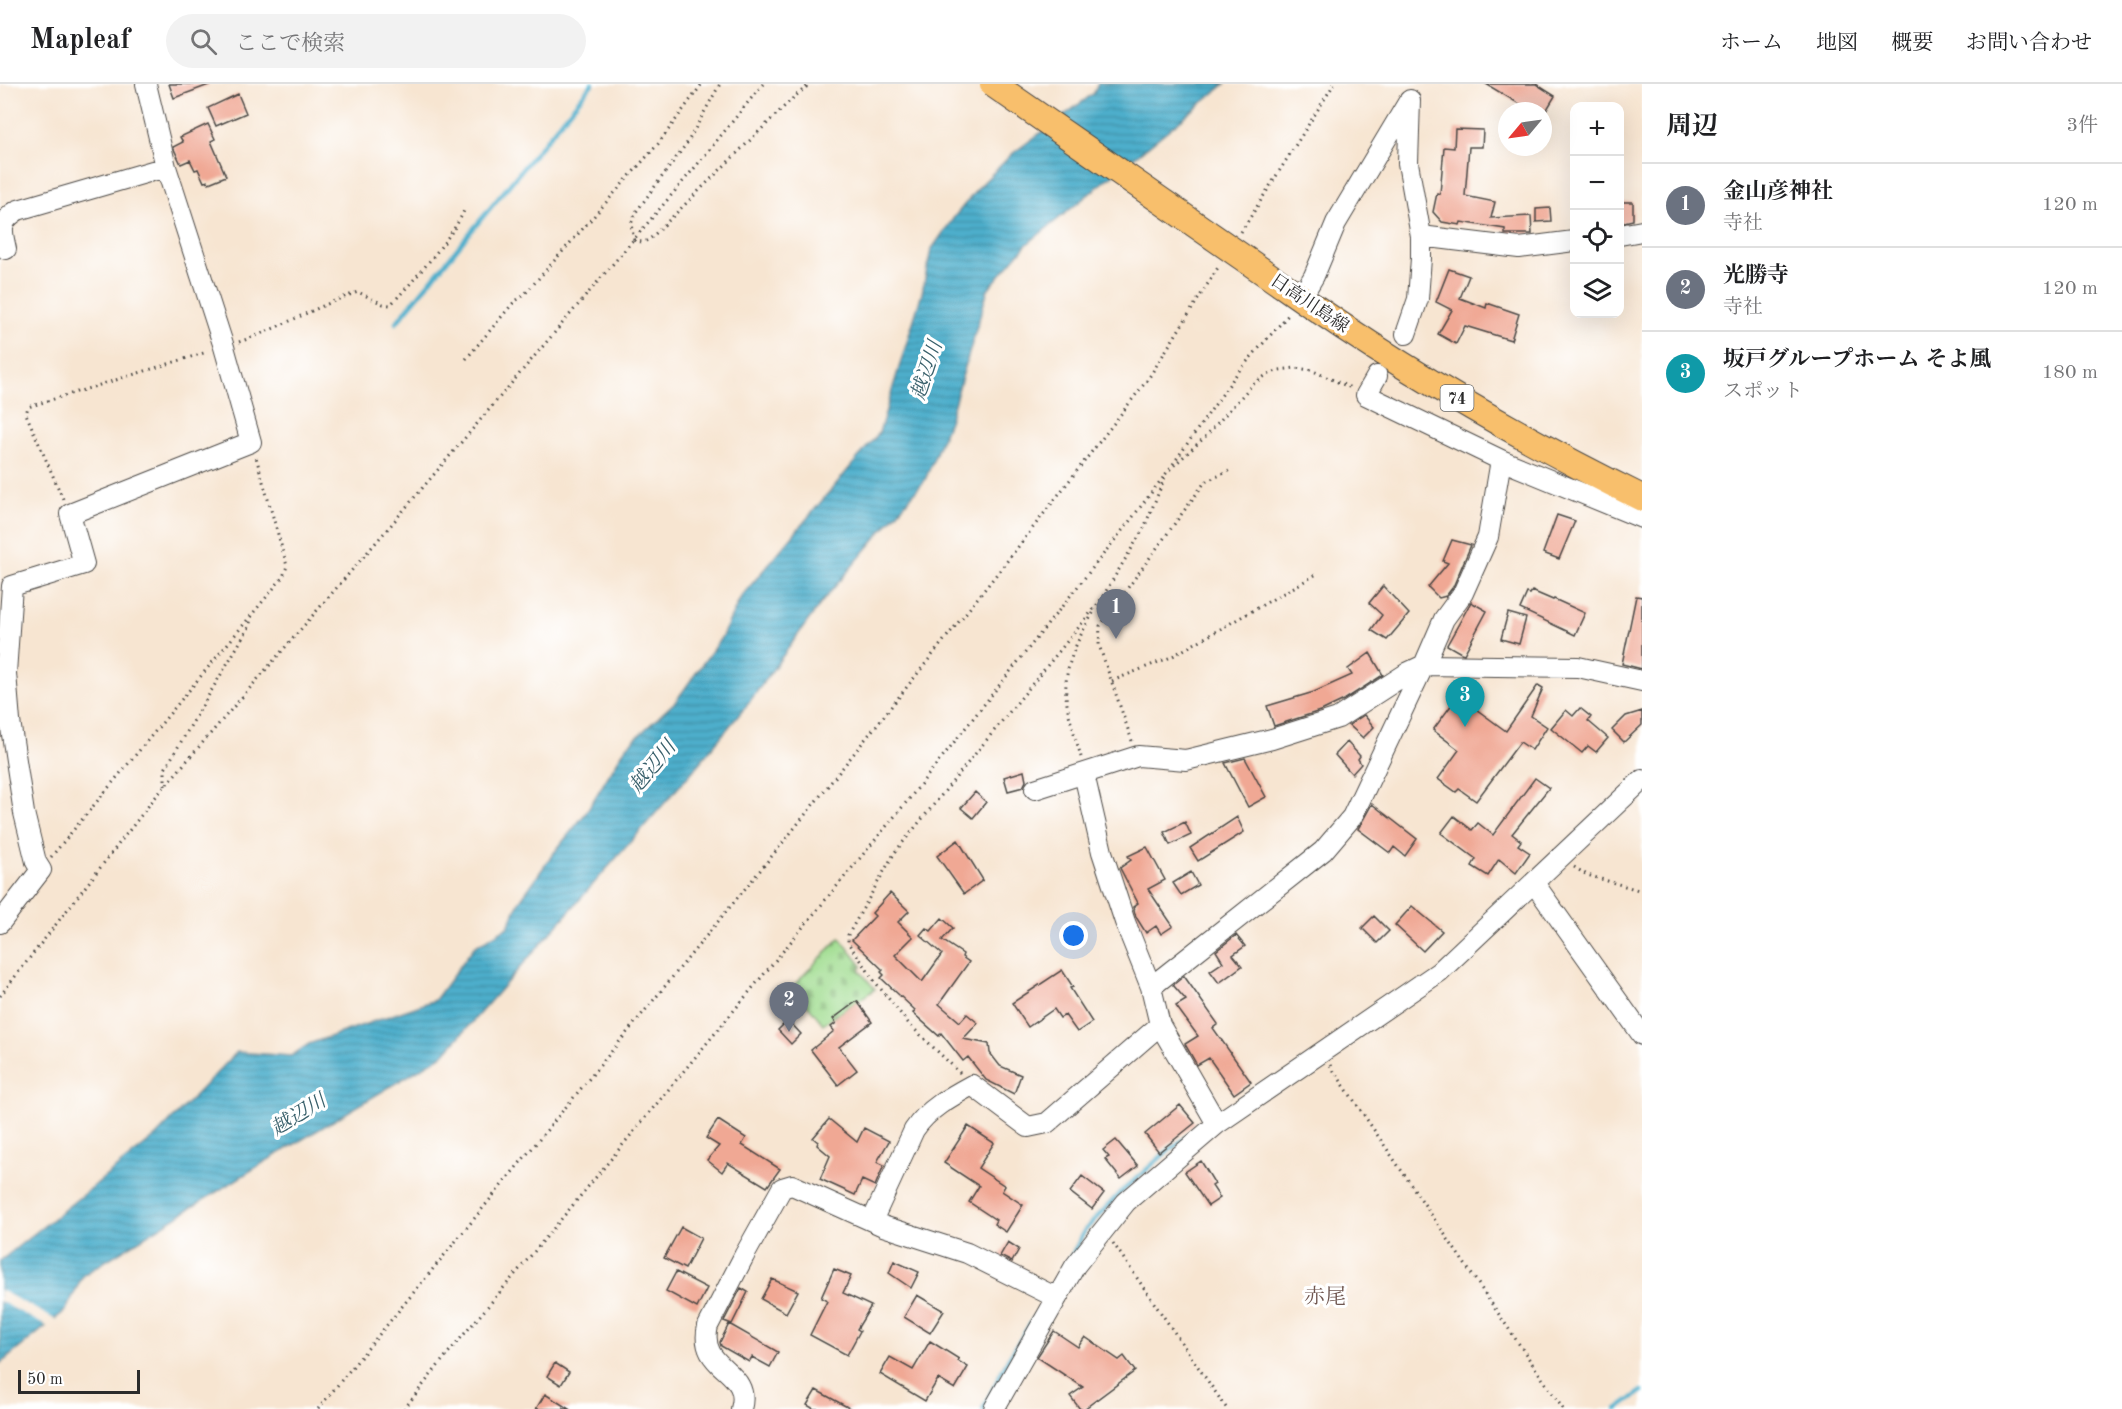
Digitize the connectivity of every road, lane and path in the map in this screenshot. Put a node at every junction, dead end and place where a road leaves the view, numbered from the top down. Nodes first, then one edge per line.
1 (146, 84) edge
2 (702, 84) edge
3 (720, 84) edge
4 (763, 84) edge
5 (810, 84) edge
6 (993, 84) edge
7 (1334, 84) edge
8 (166, 167) junction
9 (465, 207) dead end
10 (1642, 231) edge
11 (1241, 232) dead end
12 (1624, 234) edge
13 (1421, 236) junction
14 (634, 240) junction
15 (1570, 242) edge
16 (6, 249) dead end
17 (1222, 261) dead end
18 (1291, 291) junction
19 (1406, 334) dead end
20 (224, 347) junction
21 (466, 359) dead end
22 (1377, 376) dead end
23 (1366, 395) junction
24 (251, 442) junction
25 (1501, 460) junction
26 (1168, 471) junction
27 (1229, 471) dead end
28 (1642, 498) edge
29 (70, 514) junction
30 (1642, 518) edge
31 (1317, 574) dead end
32 (1101, 600) junction
33 (252, 614) junction
34 (1425, 665) junction
35 (1112, 681) junction
36 (1642, 681) edge
37 (1138, 756) junction
38 (1084, 774) junction
39 (1642, 780) edge
40 (165, 786) junction
41 (1035, 789) dead end
42 (1560, 858) junction
43 (41, 870) junction
44 (1534, 884) junction
45 (1642, 891) edge
46 (0, 923) edge
47 (1151, 987) junction
48 (0, 996) edge
49 (1160, 1026) junction
50 (1642, 1035) edge
51 (1322, 1054) junction
52 (972, 1085) junction
53 (1217, 1124) junction
54 (872, 1221) junction
55 (1104, 1229) junction
56 (1052, 1296) junction
57 (318, 1409) edge
58 (404, 1409) edge
59 (741, 1409) edge
60 (994, 1409) edge
61 (1227, 1409) edge
62 (1563, 1409) edge

1 - 8 street
2 - 21 path
3 - 14 path
4 - 14 path
5 - 14 path
6 - 18 main road, 日高川島線 / 74, bridge
7 - 11 path
8 - 16 street
8 - 20 street
9 - 20 path
10 - 12 street
13 - 15 street
13 - 18 street
13 - 19 street
14 - 40 path
17 - 57 path
18 - 26 path
18 - 28 main road, 日高川島線 / 74
20 - 24 street
20 - 29 path
22 - 23 street
23 - 25 street
23 - 26 path
24 - 29 street
24 - 33 path
25 - 30 street
25 - 34 street
26 - 32 path
26 - 58 path
27 - 35 path
29 - 43 street
31 - 35 path
32 - 38 path
32 - 52 path
33 - 40 path
33 - 43 path
34 - 36 street
34 - 37 street
34 - 47 street
35 - 37 path
37 - 38 street
38 - 41 street
38 - 47 street
39 - 42 street
40 - 48 path
42 - 44 street
42 - 45 path
43 - 46 street
44 - 50 street
44 - 51 street
47 - 49 street
49 - 52 street
49 - 53 street
51 - 53 street
51 - 62 path
52 - 54 street
53 - 55 street
54 - 56 street
54 - 59 street
55 - 56 street
55 - 61 path
56 - 60 street

